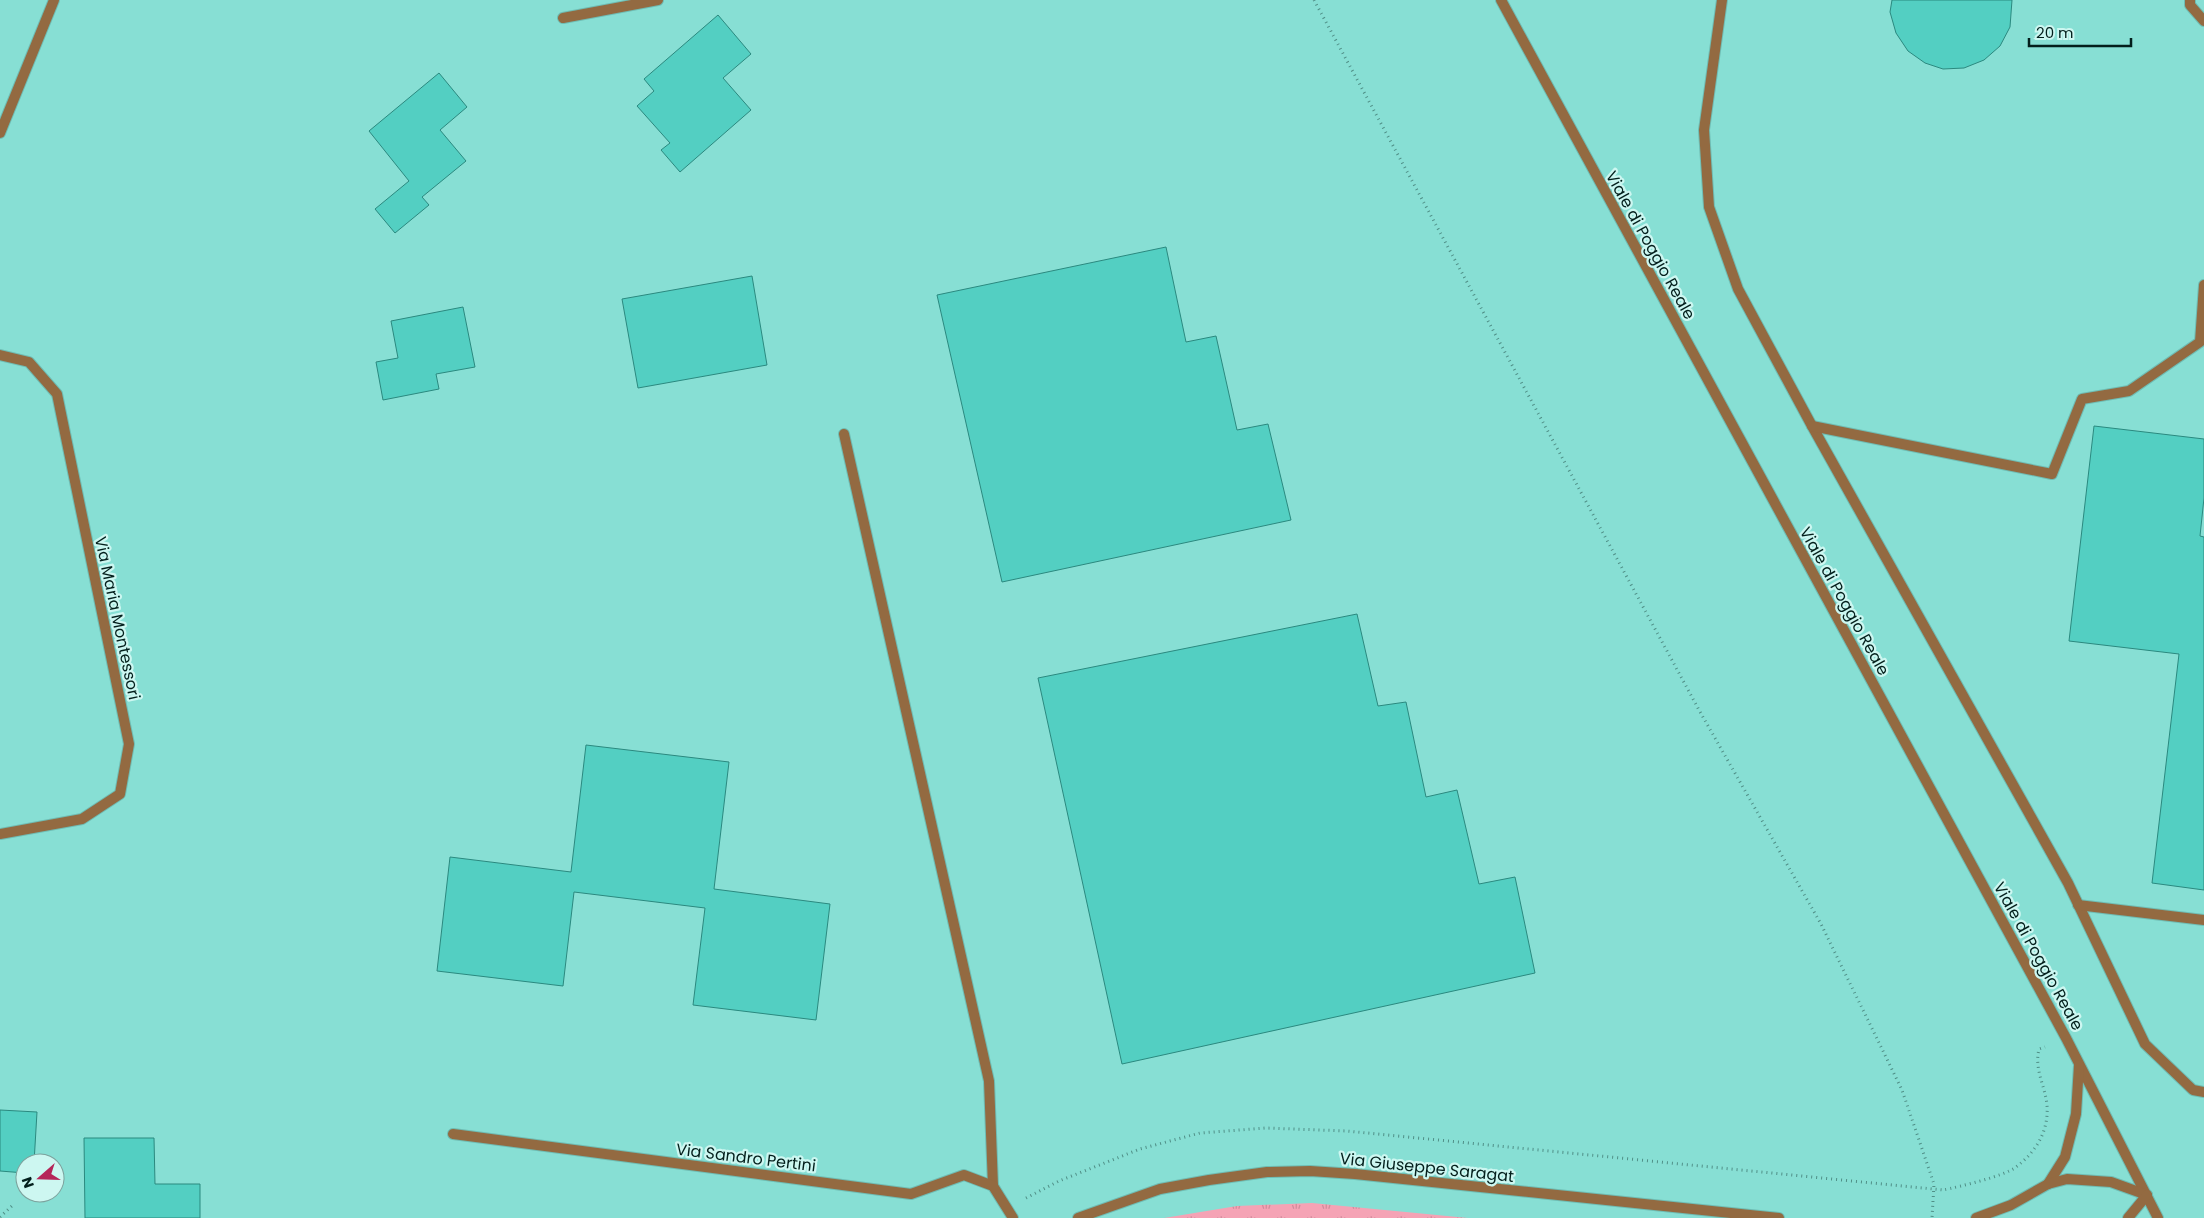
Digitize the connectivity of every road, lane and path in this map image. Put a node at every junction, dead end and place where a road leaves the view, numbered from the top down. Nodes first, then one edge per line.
1 (54, 0) edge
2 (658, 0) edge
3 (1314, 0) edge
4 (1501, 0) edge
5 (1722, 0) edge
6 (2190, 0) edge
7 (563, 18) dead end
8 (2204, 21) edge
9 (0, 133) edge
10 (2204, 285) edge
11 (0, 355) edge
12 (1812, 426) junction
13 (844, 434) dead end
14 (0, 834) edge
15 (2078, 904) junction
16 (2204, 920) edge
17 (2066, 1038) junction
18 (2080, 1064) junction
19 (2204, 1092) edge
20 (453, 1134) dead end
21 (2048, 1184) junction
22 (993, 1186) junction
23 (1934, 1189) junction
24 (2147, 1196) junction
25 (14, 1204) dead end
26 (1006, 1207) junction
27 (1725, 1215) edge
28 (0, 1217) edge
29 (1013, 1218) edge
30 (1078, 1218) edge
31 (1778, 1218) edge
32 (1932, 1218) edge
33 (1976, 1218) edge
34 (2128, 1218) edge
35 (2158, 1218) edge

1 - 9 street
2 - 7 street
3 - 23 path
4 - 17 street, Viale di Poggio Reale
5 - 12 street
6 - 8 street
10 - 12 street
11 - 14 street, Via Maria Montessori
12 - 15 street
13 - 22 street
15 - 16 street
15 - 19 street
17 - 18 street, Viale di Poggio Reale
17 - 23 path
18 - 21 street
18 - 24 street, Viale di Poggio Reale
20 - 22 street, Via Sandro Pertini
21 - 24 street
21 - 33 street
22 - 26 street
23 - 26 path
23 - 32 path
24 - 34 street
24 - 35 street, Viale di Poggio Reale
25 - 28 path
26 - 29 street
27 - 30 street, Via Giuseppe Saragat
27 - 31 street, Via Giuseppe Saragat

